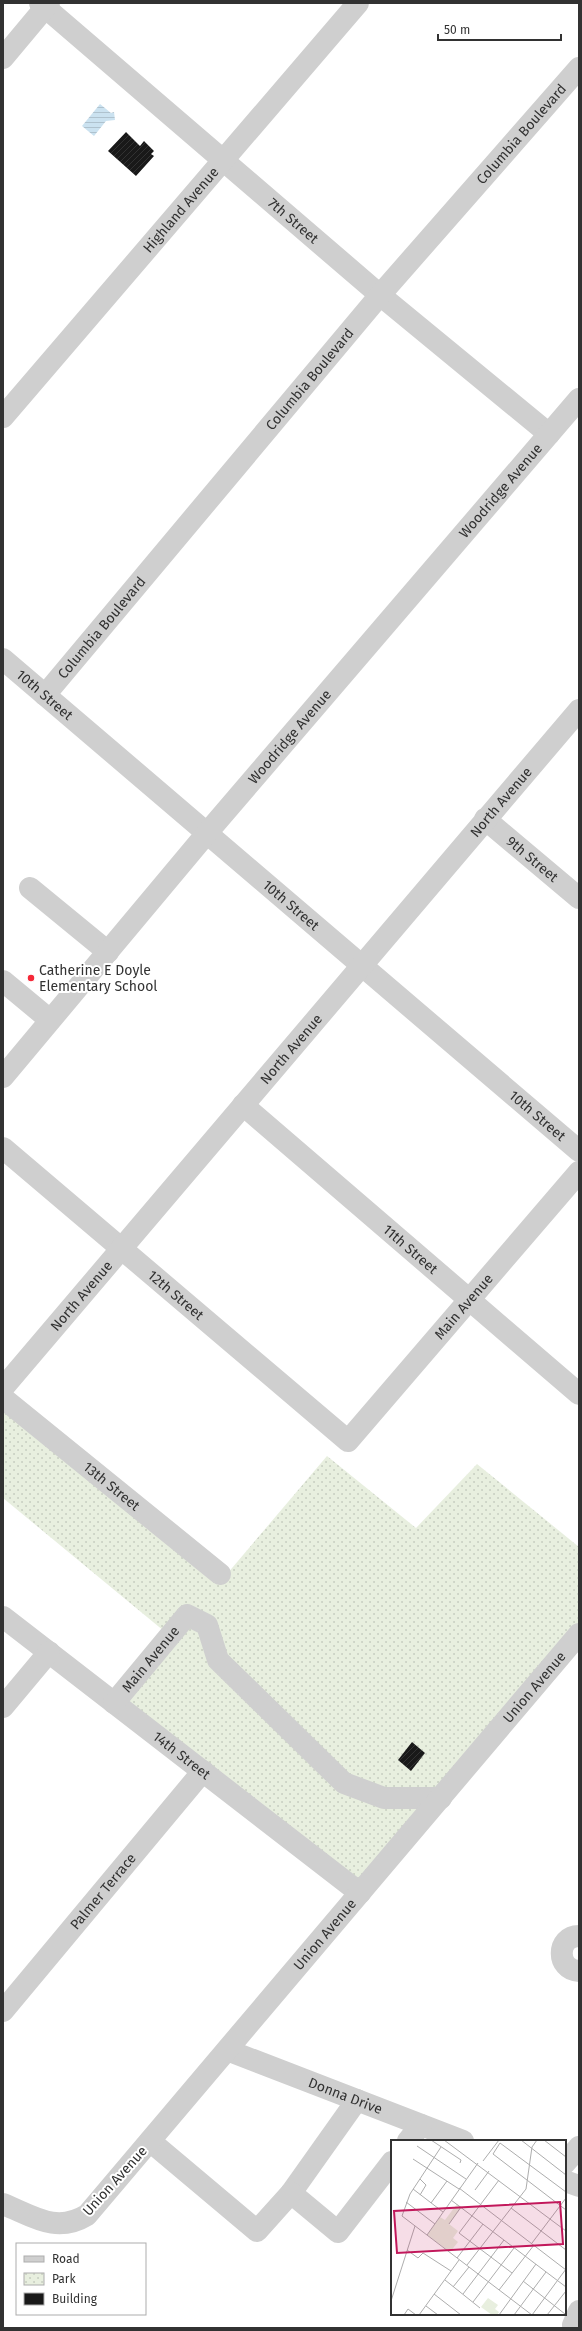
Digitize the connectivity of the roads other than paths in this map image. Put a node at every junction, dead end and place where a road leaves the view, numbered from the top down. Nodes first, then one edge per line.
1 (358, 3) edge
2 (45, 4) edge
3 (3, 58) edge
4 (579, 68) edge
5 (222, 161) junction
6 (380, 295) junction
7 (577, 405) edge
8 (3, 417) edge
9 (549, 434) junction
10 (3, 659) edge
11 (45, 695) junction
12 (579, 710) edge
13 (485, 819) junction
14 (207, 833) junction
15 (30, 888) dead end
16 (579, 898) edge
17 (108, 952) junction
18 (361, 964) junction
19 (3, 981) edge
20 (50, 1020) junction
21 (3, 1077) edge
22 (243, 1105) junction
23 (3, 1148) edge
24 (579, 1151) edge
25 (579, 1172) edge
26 (121, 1249) junction
27 (470, 1300) junction
28 (3, 1388) edge
29 (579, 1394) edge
30 (3, 1398) edge
31 (348, 1442) joint
32 (220, 1574) dead end
33 (3, 1617) edge
34 (579, 1634) edge
35 (49, 1652) junction
36 (114, 1703) junction
37 (3, 1707) edge
38 (203, 1772) junction
39 (441, 1798) junction
40 (360, 1892) junction
41 (579, 1936) edge
42 (579, 1972) edge
43 (3, 2011) edge
44 (227, 2050) junction
45 (357, 2100) junction
46 (414, 2133) edge
47 (457, 2140) edge
48 (150, 2141) junction
49 (579, 2147) edge
50 (566, 2162) edge
51 (391, 2163) edge
52 (566, 2181) edge
53 (579, 2186) edge
54 (291, 2193) junction
55 (3, 2204) edge

1 - 5 street, Highland Avenue
2 - 3 street
2 - 5 street, 7th Street
4 - 6 street, Columbia Boulevard
5 - 6 street, 7th Street
5 - 8 street, Highland Avenue
6 - 9 street, 7th Street
6 - 11 street, Columbia Boulevard
7 - 9 street, Woodridge Avenue
9 - 14 street, Woodridge Avenue
10 - 11 street, 10th Street
11 - 14 street, 10th Street
12 - 13 street, North Avenue
13 - 16 street, 9th Street
13 - 18 street, North Avenue
14 - 17 street, Woodridge Avenue
14 - 18 street, 10th Street
15 - 17 street
17 - 20 street, Woodridge Avenue
18 - 22 street, North Avenue
18 - 24 street, 10th Street
19 - 20 street
20 - 21 street, Woodridge Avenue
22 - 26 street, North Avenue
22 - 27 street, 11th Street
23 - 26 street, 12th Street
25 - 27 street, Main Avenue
26 - 28 street, North Avenue
26 - 31 street, 12th Street
27 - 29 street, 11th Street
27 - 31 street, Main Avenue
30 - 32 street, 13th Street
33 - 35 street, 14th Street
34 - 39 street, Union Avenue
35 - 36 street, 14th Street
35 - 37 street
36 - 38 street, 14th Street
36 - 39 street, Main Avenue
38 - 40 street, 14th Street
38 - 43 street, Palmer Terrace
39 - 40 street, Union Avenue
40 - 44 street, Union Avenue
41 - 42 street
44 - 45 street, Donna Drive
44 - 48 street, Union Avenue
45 - 46 street, Donna Drive
45 - 54 street
46 - 47 street, Donna Drive
48 - 54 street
48 - 55 street, Union Avenue
49 - 50 street
51 - 54 street
52 - 53 street

